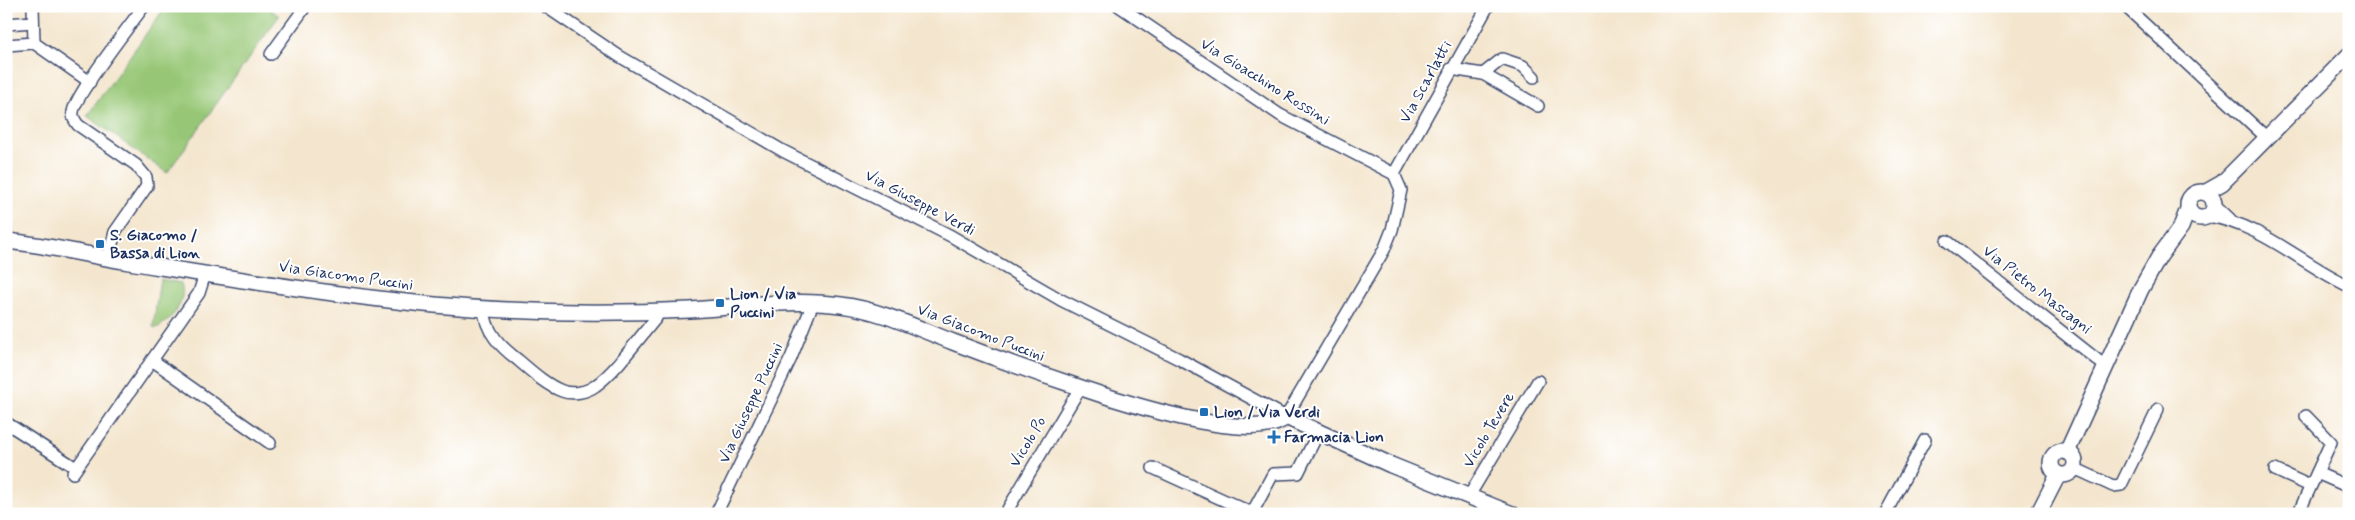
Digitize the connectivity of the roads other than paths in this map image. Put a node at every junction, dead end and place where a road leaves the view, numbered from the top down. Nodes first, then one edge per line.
1 (144, 6) edge
2 (298, 6) edge
3 (545, 6) edge
4 (1119, 6) edge
5 (1488, 6) edge
6 (2125, 6) edge
7 (34, 12) edge
8 (6, 24) edge
9 (34, 43) junction
10 (6, 45) edge
11 (271, 54) dead end
12 (2349, 55) edge
13 (1451, 69) junction
14 (1482, 74) junction
15 (1534, 77) dead end
16 (90, 82) junction
17 (1538, 106) dead end
18 (2267, 138) junction
19 (1394, 174) junction
20 (2209, 207) junction
21 (2188, 209) junction
22 (2181, 227) junction
23 (6, 229) edge
24 (6, 241) edge
25 (1947, 241) dead end
26 (28, 243) junction
27 (108, 259) junction
28 (205, 274) junction
29 (2349, 286) edge
30 (812, 303) junction
31 (484, 308) junction
32 (658, 311) junction
33 (152, 360) junction
34 (2105, 366) junction
35 (1538, 381) dead end
36 (1080, 388) junction
37 (2158, 409) dead end
38 (2306, 416) dead end
39 (1286, 418) junction
40 (8, 424) dead end
41 (1318, 433) junction
42 (1925, 440) dead end
43 (270, 443) dead end
44 (2067, 452) junction
45 (1153, 468) dead end
46 (2074, 468) junction
47 (2275, 470) dead end
48 (2317, 473) junction
49 (2058, 475) junction
50 (2310, 486) junction
51 (2349, 487) edge
52 (1469, 496) junction
53 (716, 514) edge
54 (1005, 514) edge
55 (1512, 514) edge
56 (1886, 514) edge
57 (2038, 514) edge
58 (2298, 514) edge

1 - 16 street
2 - 11 street
3 - 39 street, Via Giuseppe Verdi
4 - 19 street, Via Gioacchino Rossini
5 - 13 street, Via Scarlatti
6 - 18 street
7 - 8 street
7 - 9 street
9 - 10 street
9 - 16 street
12 - 18 street
13 - 14 street
13 - 19 street, Via Scarlatti
14 - 15 street
14 - 17 street
16 - 27 street
18 - 20 street
19 - 39 street
20 - 21 street
20 - 21 street
20 - 22 street
20 - 29 street
21 - 22 street
22 - 34 street
23 - 26 street, Via Giacomo Puccini
24 - 26 street, Via Giacomo Puccini
25 - 34 street, Via Pietro Mascagni
26 - 27 street, Via Giacomo Puccini
27 - 28 street, Via Giacomo Puccini
28 - 31 street, Via Giacomo Puccini
28 - 33 street
30 - 32 street, Via Giacomo Puccini
30 - 36 street, Via Giacomo Puccini
30 - 53 street, Via Giuseppe Puccini
31 - 32 street, Via Giacomo Puccini
31 - 32 street
33 - 40 street
33 - 43 street
34 - 44 street
35 - 52 street, Vicolo Tevere
36 - 39 street, Via Giacomo Puccini
36 - 54 street, Vicolo Po
37 - 46 street
38 - 48 street
39 - 41 street
41 - 45 street
41 - 52 street
42 - 56 street
44 - 46 street
44 - 49 street
46 - 49 street
47 - 50 street
48 - 50 street
48 - 51 street
49 - 57 street
50 - 58 street
52 - 55 street

